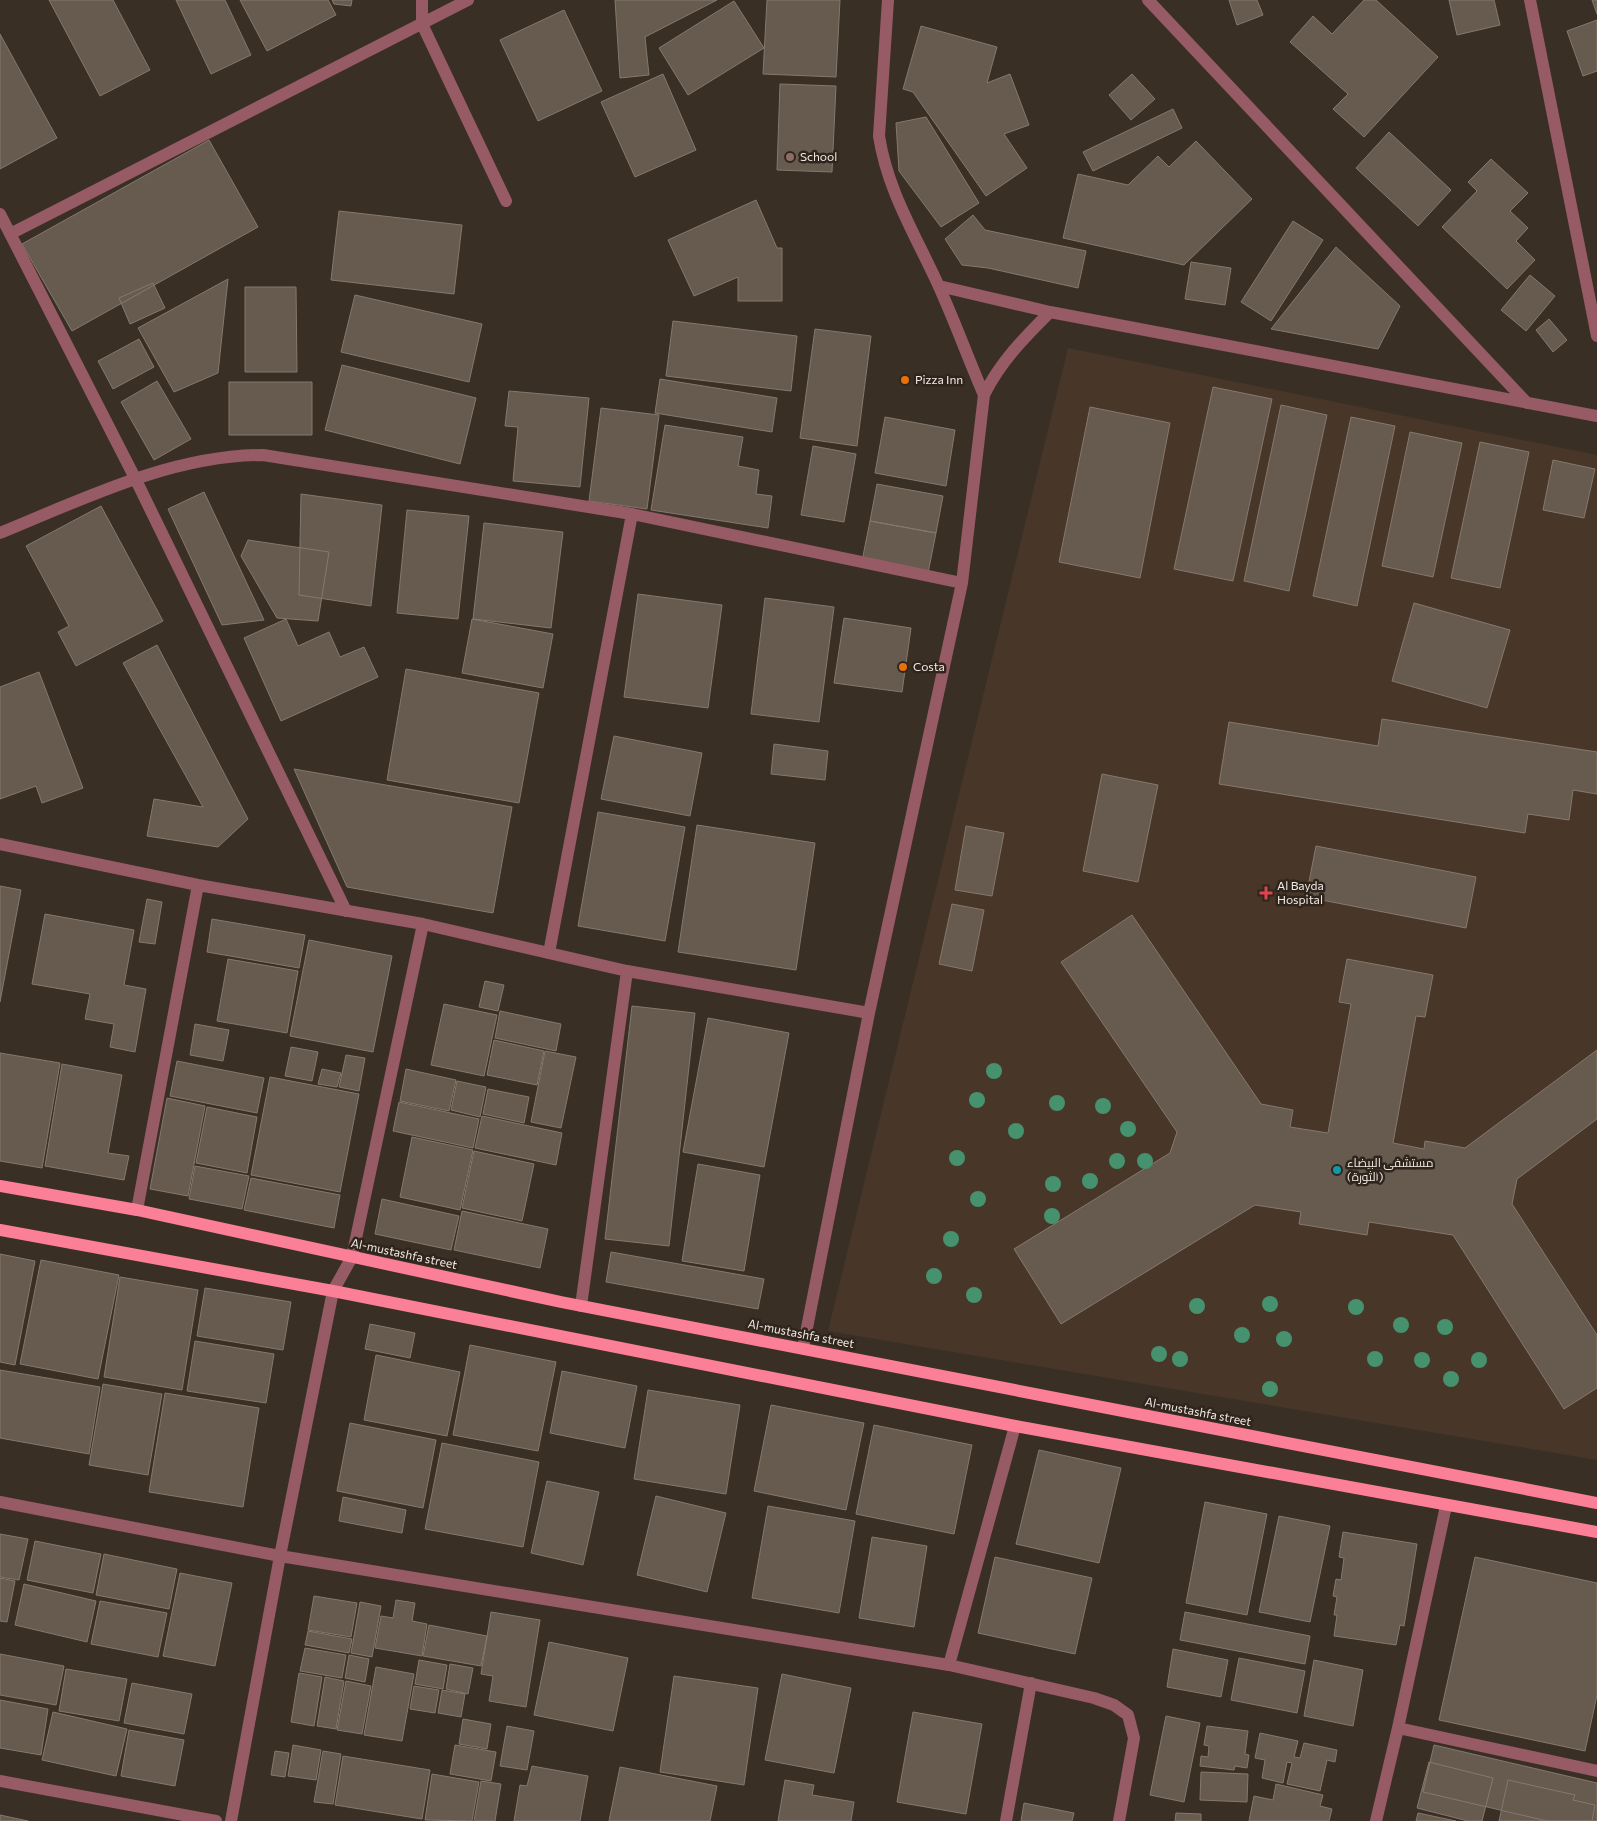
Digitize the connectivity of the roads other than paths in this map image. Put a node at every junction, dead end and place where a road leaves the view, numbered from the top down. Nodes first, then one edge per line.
1 (422, 0) edge
2 (468, 0) edge
3 (888, 0) edge
4 (1148, 0) edge
5 (1530, 0) edge
6 (422, 24) junction
7 (506, 201) dead end
8 (0, 214) edge
9 (10, 234) junction
10 (939, 286) junction
11 (1050, 312) junction
12 (1597, 336) edge
13 (984, 395) junction
14 (1527, 403) junction
15 (1597, 416) edge
16 (134, 478) junction
17 (632, 514) junction
18 (0, 533) edge
19 (962, 583) junction
20 (0, 844) edge
21 (198, 885) junction
22 (346, 912) junction
23 (423, 924) junction
24 (549, 953) junction
25 (627, 971) junction
26 (869, 1013) junction
27 (0, 1186) edge
28 (137, 1210) junction
29 (0, 1230) edge
30 (352, 1257) junction
31 (333, 1291) junction
32 (581, 1306) junction
33 (803, 1348) junction
34 (1015, 1426) junction
35 (0, 1502) edge
36 (1597, 1503) edge
37 (1446, 1506) junction
38 (1597, 1532) edge
39 (280, 1556) junction
40 (949, 1665) junction
41 (1031, 1683) junction
42 (1398, 1728) junction
43 (1597, 1771) edge
44 (0, 1781) edge
45 (216, 1821) edge
46 (231, 1821) edge
47 (1006, 1821) edge
48 (1119, 1821) edge
49 (1376, 1821) edge

1 - 6 street
2 - 6 street
3 - 10 street
4 - 14 street
5 - 12 street
6 - 7 street
6 - 9 street
8 - 9 street
9 - 16 street
10 - 11 street
10 - 13 street
11 - 13 street
11 - 14 street
13 - 19 street
14 - 15 street
16 - 17 street
16 - 18 street
16 - 22 street
17 - 19 street
17 - 24 street
19 - 26 street
20 - 21 street
21 - 22 street
21 - 28 street
22 - 23 street
23 - 24 street
23 - 30 street
24 - 25 street
25 - 26 street
25 - 32 street
26 - 33 street
27 - 28 main road, Al-mustashfa street
28 - 30 main road, Al-mustashfa street
29 - 31 main road
30 - 31 street
30 - 32 main road, Al-mustashfa street
31 - 34 main road
31 - 39 street
32 - 33 main road, Al-mustashfa street
33 - 36 main road, Al-mustashfa street
34 - 37 main road
34 - 40 street
35 - 39 street
37 - 38 main road
37 - 42 street
39 - 40 street
39 - 46 street
40 - 41 street
41 - 47 street
41 - 48 street
42 - 43 street
42 - 49 street
44 - 45 street

